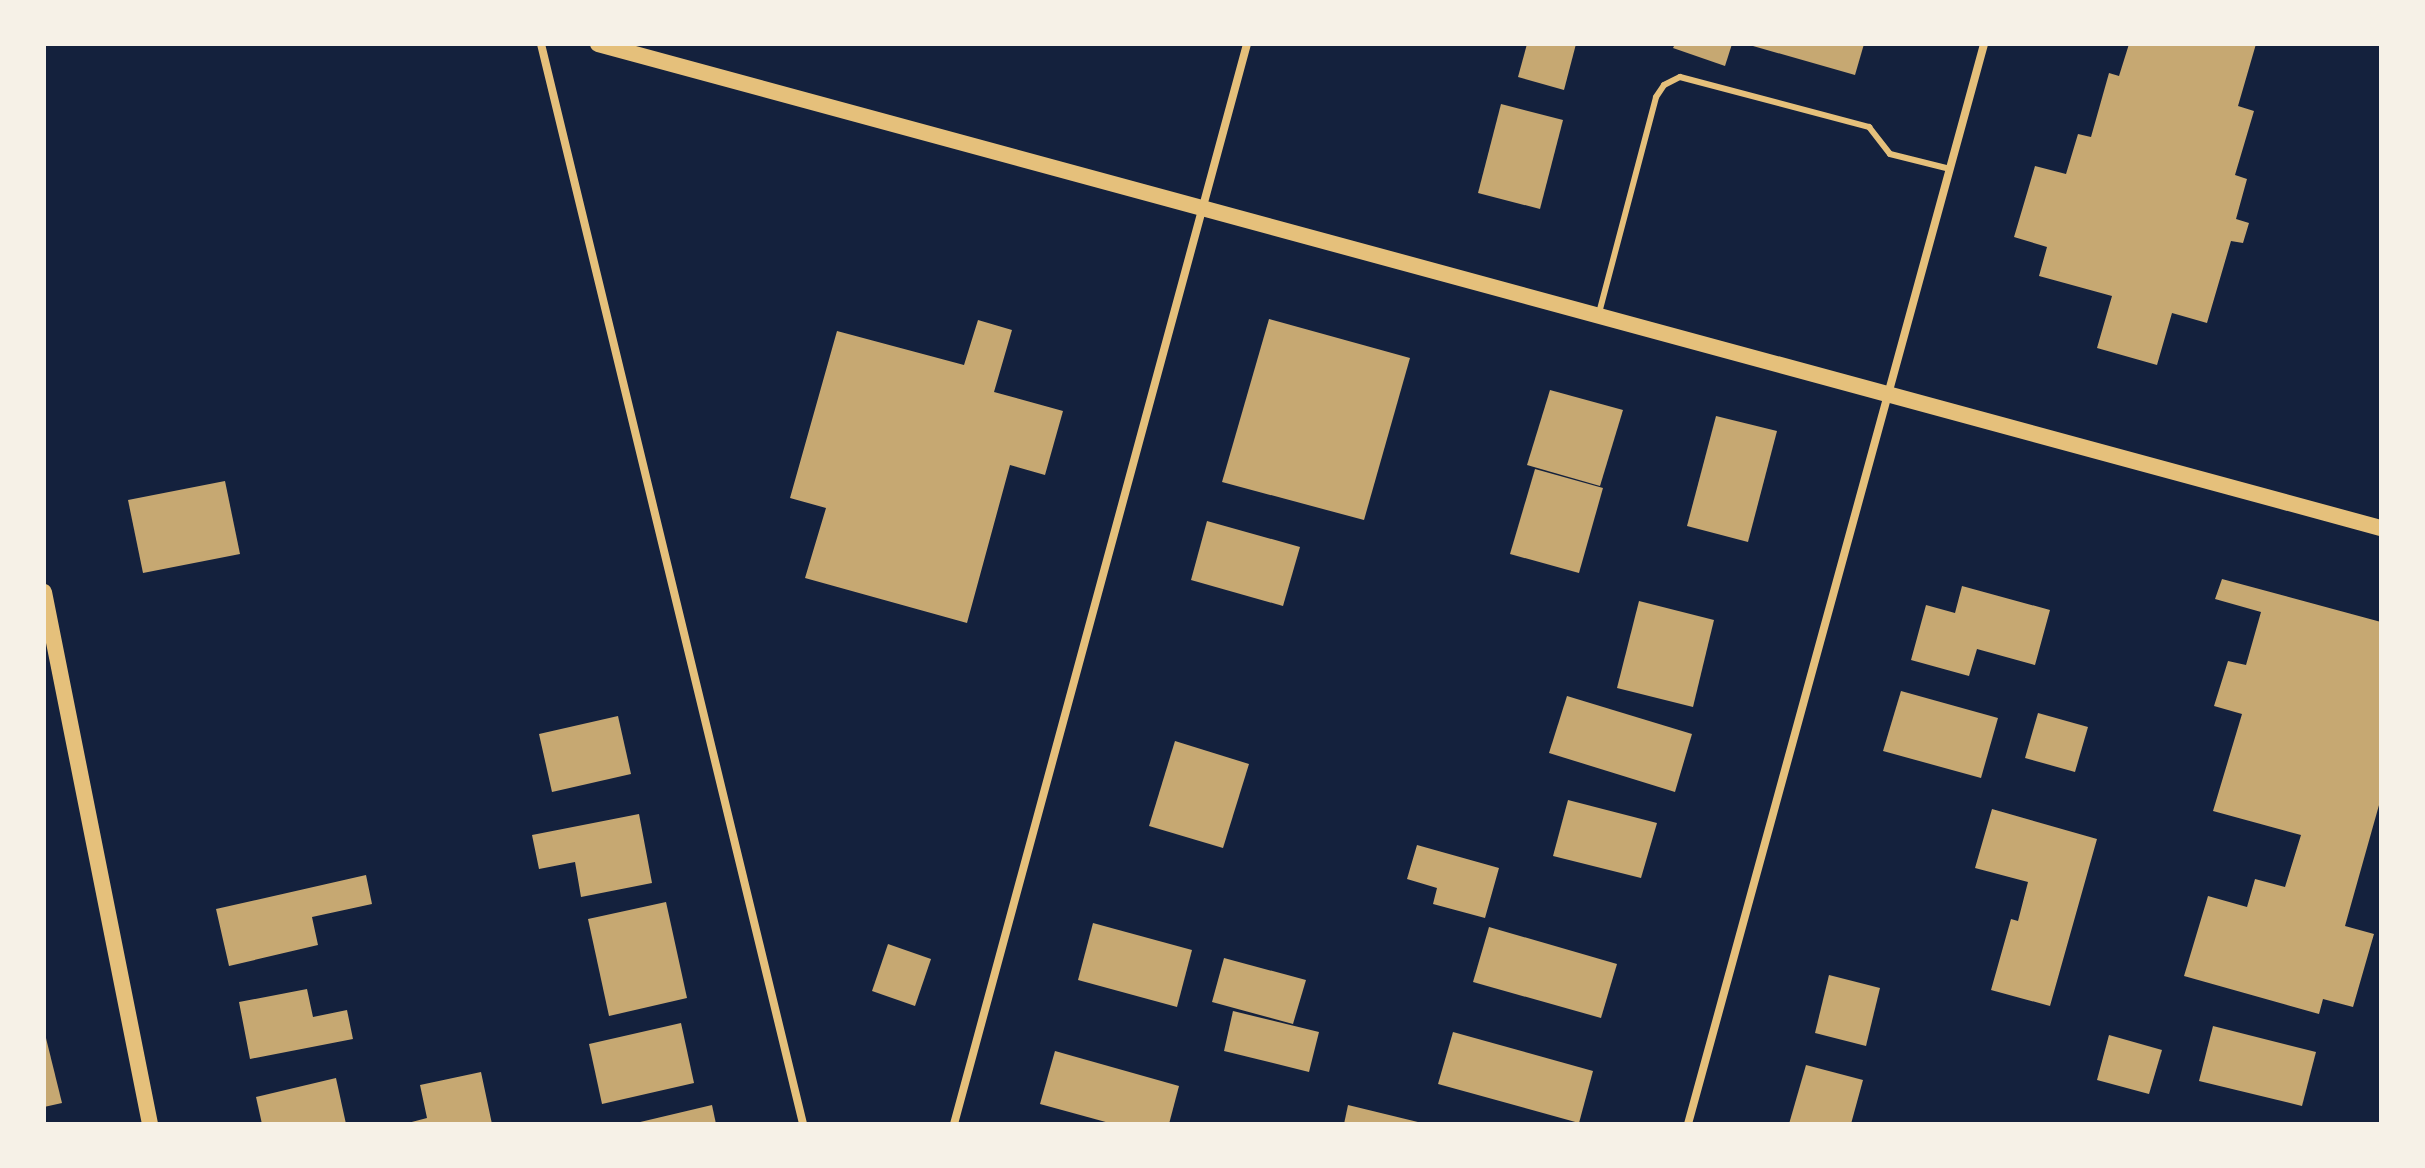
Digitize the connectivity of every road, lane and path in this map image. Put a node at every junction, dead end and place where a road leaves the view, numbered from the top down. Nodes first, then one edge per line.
1 (541, 44) edge
2 (598, 44) edge
3 (1247, 44) edge
4 (1984, 44) edge
5 (1950, 169) junction
6 (1203, 209) junction
7 (1598, 316) junction
8 (1888, 394) junction
9 (2381, 528) edge
10 (44, 592) edge
11 (150, 1124) edge
12 (803, 1124) edge
13 (954, 1124) edge
14 (1688, 1124) edge

1 - 12 street
2 - 6 main road
3 - 6 street
4 - 5 street
5 - 7 lane
5 - 8 street
6 - 7 main road
6 - 13 street
7 - 8 main road
8 - 9 main road
8 - 14 street
10 - 11 main road

